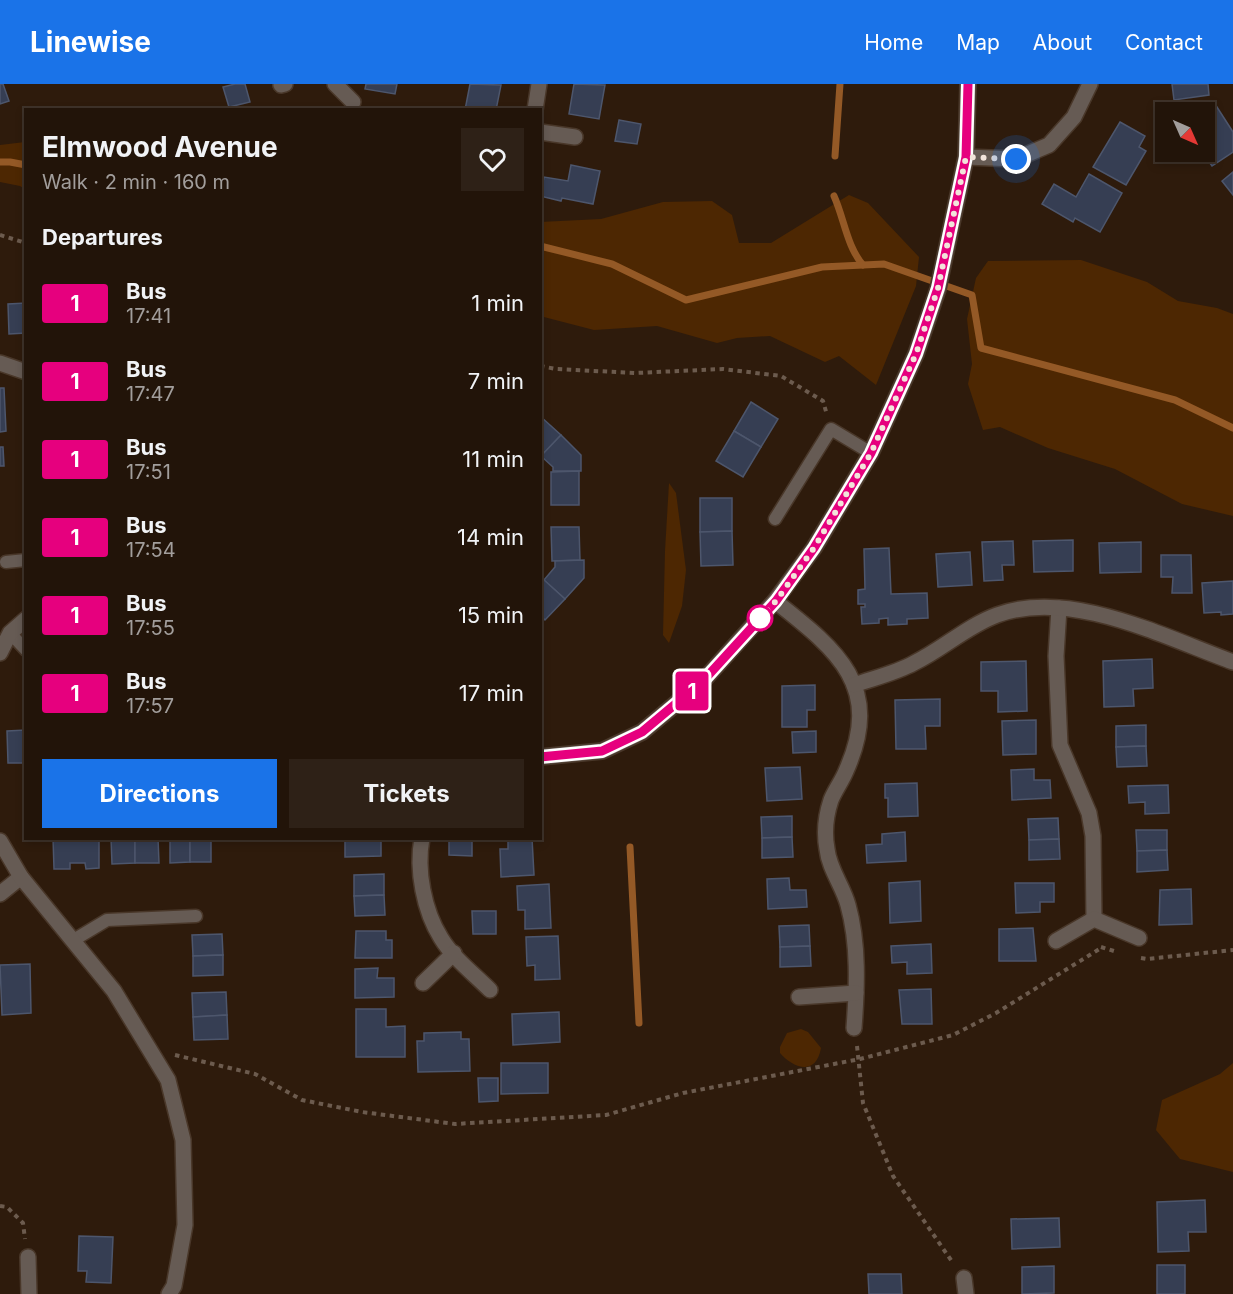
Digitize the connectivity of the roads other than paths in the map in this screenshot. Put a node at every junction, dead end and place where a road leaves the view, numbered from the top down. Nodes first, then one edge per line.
1 (335, 84) edge
2 (539, 84) edge
3 (968, 84) edge
4 (1090, 84) edge
5 (353, 102) dead end
6 (536, 108) edge
7 (542, 132) edge
8 (574, 137) dead end
9 (966, 157) junction
10 (0, 363) edge
11 (24, 371) edge
12 (871, 453) junction
13 (776, 519) dead end
14 (24, 560) edge
15 (6, 562) dead end
16 (776, 601) junction
17 (1059, 608) junction
18 (24, 622) edge
19 (10, 633) junction
20 (24, 648) edge
21 (0, 653) edge
22 (1233, 662) edge
23 (854, 684) junction
24 (542, 757) edge
25 (422, 840) edge
26 (0, 842) edge
27 (21, 877) junction
28 (0, 894) edge
29 (196, 916) dead end
30 (1094, 919) junction
31 (1139, 938) dead end
32 (72, 941) junction
33 (1056, 941) dead end
34 (454, 953) junction
35 (423, 983) dead end
36 (490, 990) dead end
37 (856, 993) junction
38 (799, 997) dead end
39 (854, 1028) dead end
40 (28, 1257) road end
41 (964, 1278) road end
42 (29, 1294) edge
43 (169, 1294) edge
44 (966, 1294) edge

1 - 5 street
2 - 6 street
3 - 9 street
4 - 9 street
7 - 8 street
9 - 12 street
10 - 11 street
12 - 13 lane
12 - 16 street
14 - 15 lane
16 - 23 street
16 - 24 street
17 - 22 street
17 - 23 street
17 - 30 street
18 - 19 street
19 - 20 lane
19 - 21 street
23 - 37 street
25 - 34 street
26 - 27 street
27 - 28 street
27 - 32 street
29 - 32 lane
30 - 31 street
30 - 33 street
32 - 43 street
34 - 35 street
34 - 36 street
37 - 38 street
37 - 39 street
40 - 42 street
41 - 44 street

